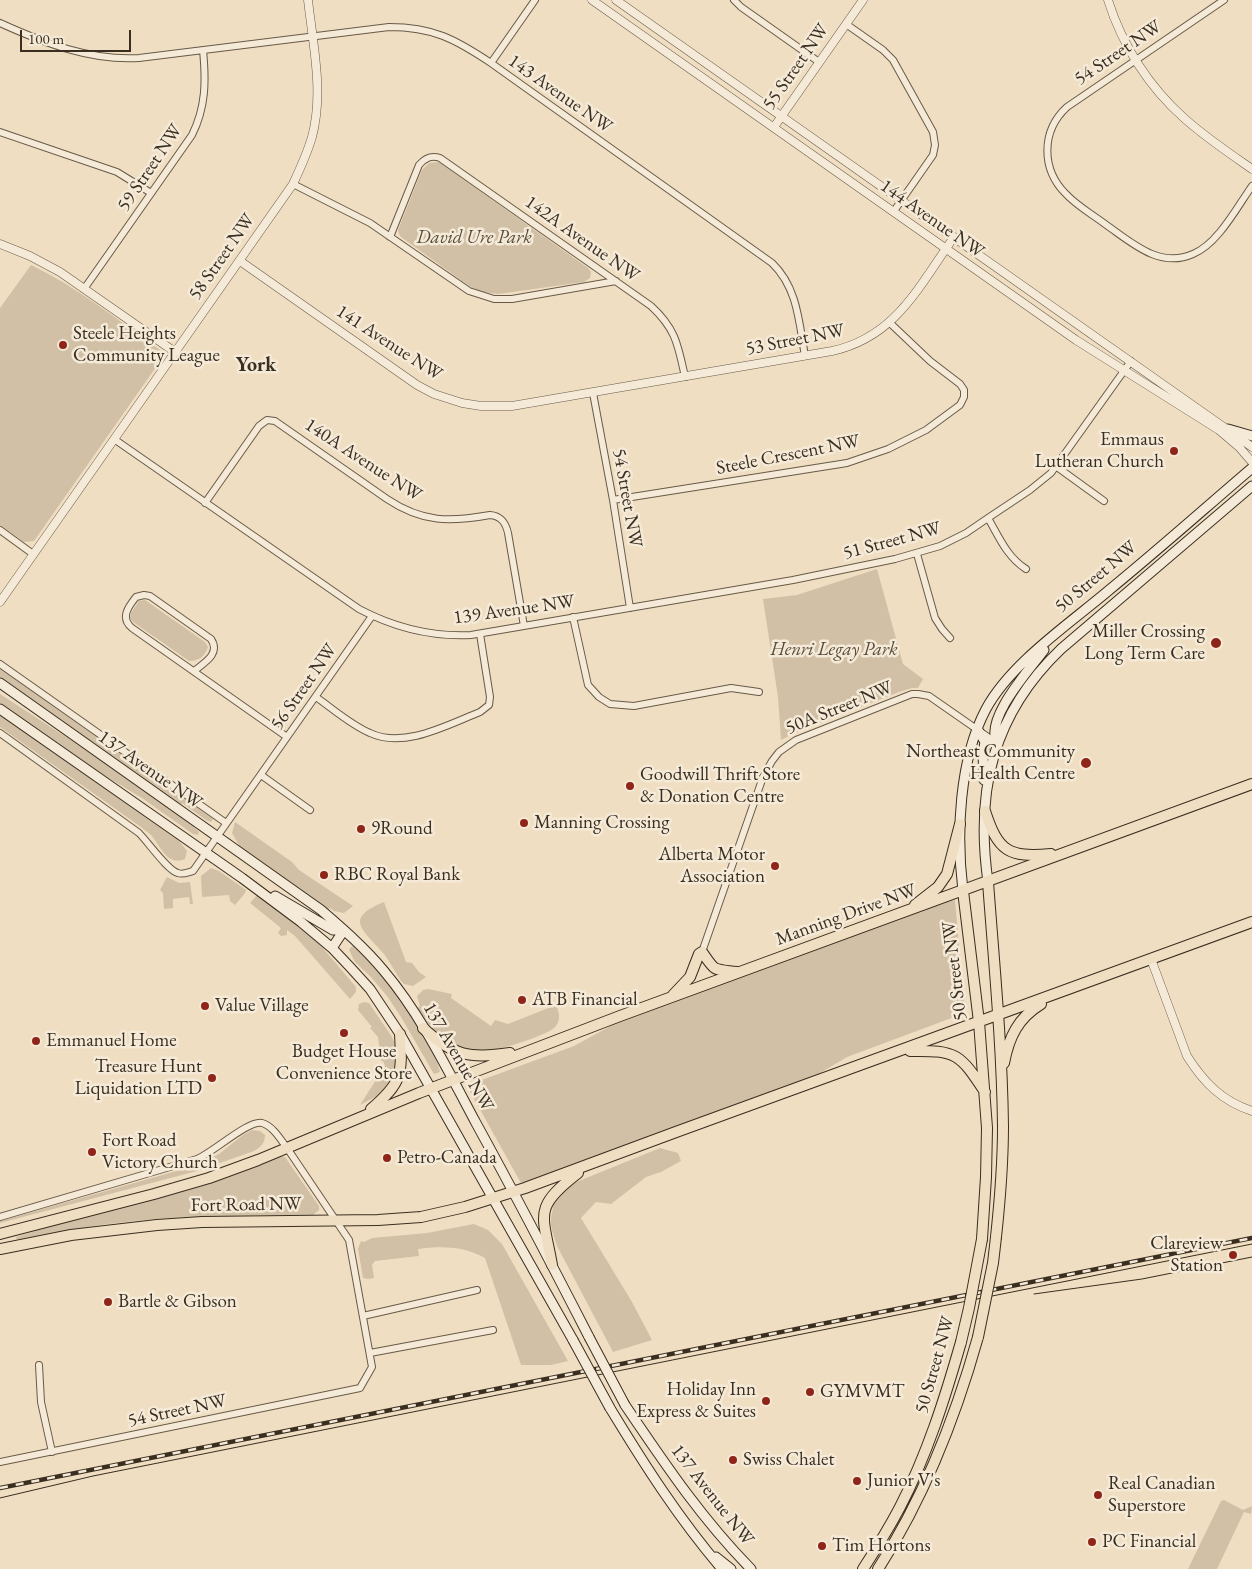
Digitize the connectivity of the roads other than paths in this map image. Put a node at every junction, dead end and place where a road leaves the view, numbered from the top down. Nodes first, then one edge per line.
1 (308, 0) edge
2 (536, 0) edge
3 (592, 0) edge
4 (616, 0) edge
5 (734, 0) edge
6 (863, 0) edge
7 (1108, 0) edge
8 (1224, 0) edge
9 (0, 23) edge
10 (846, 24) junction
11 (312, 36) junction
12 (203, 50) junction
13 (1135, 59) junction
14 (819, 62) junction
15 (491, 63) junction
16 (781, 116) junction
17 (774, 127) junction
18 (0, 132) edge
19 (1252, 168) edge
20 (293, 184) junction
21 (1252, 186) edge
22 (151, 193) junction
23 (902, 200) junction
24 (894, 211) junction
25 (390, 237) junction
26 (954, 237) junction
27 (0, 244) edge
28 (946, 249) junction
29 (240, 261) junction
30 (616, 281) junction
31 (84, 289) junction
32 (890, 323) junction
33 (175, 352) junction
34 (805, 356) junction
35 (1131, 362) junction
36 (1124, 371) junction
37 (685, 377) junction
38 (593, 393) junction
39 (1228, 429) junction
40 (1252, 436) edge
41 (114, 439) junction
42 (1252, 447) edge
43 (1252, 462) edge
44 (1057, 467) junction
45 (1252, 468) edge
46 (1252, 486) edge
47 (613, 500) junction
48 (1104, 502) dead end
49 (205, 503) junction
50 (988, 518) junction
51 (0, 530) edge
52 (33, 554) junction
53 (917, 554) junction
54 (1026, 569) dead end
55 (793, 580) joint
56 (0, 602) edge
57 (630, 608) junction
58 (372, 616) junction
59 (574, 617) junction
60 (524, 626) junction
61 (480, 634) junction
62 (950, 638) dead end
63 (1048, 641) junction
64 (0, 664) edge
65 (194, 671) junction
66 (0, 683) edge
67 (759, 692) dead end
68 (316, 697) junction
69 (0, 709) edge
70 (978, 730) junction
71 (0, 733) edge
72 (287, 737) junction
73 (998, 744) junction
74 (260, 775) junction
75 (1252, 784) edge
76 (985, 808) junction
77 (310, 810) dead end
78 (226, 823) junction
79 (960, 824) junction
80 (216, 837) junction
81 (205, 853) junction
82 (1064, 854) junction
83 (242, 878) junction
84 (988, 882) junction
85 (963, 890) junction
86 (906, 911) junction
87 (1252, 922) edge
88 (344, 930) junction
89 (332, 948) junction
90 (702, 952) junction
91 (1151, 959) junction
92 (739, 972) junction
93 (1057, 994) junction
94 (670, 998) junction
95 (998, 1015) junction
96 (979, 1022) junction
97 (423, 1028) junction
98 (400, 1034) junction
99 (529, 1051) junction
100 (901, 1051) junction
101 (1002, 1079) junction
102 (453, 1080) junction
103 (432, 1088) junction
104 (985, 1093) junction
105 (1252, 1111) edge
106 (366, 1114) junction
107 (287, 1148) junction
108 (587, 1166) junction
109 (514, 1192) junction
110 (492, 1199) junction
111 (0, 1218) edge
112 (337, 1221) junction
113 (2, 1233) edge
114 (3, 1248) edge
115 (552, 1264) junction
116 (477, 1290) dead end
117 (363, 1316) junction
118 (493, 1330) dead end
119 (370, 1353) junction
120 (39, 1365) dead end
121 (52, 1452) junction
122 (0, 1462) edge
123 (705, 1550) junction
124 (722, 1569) edge
125 (732, 1569) edge
126 (751, 1569) edge
127 (863, 1569) edge
128 (878, 1569) edge

1 - 11 street, 58 Street NW
2 - 15 street
3 - 17 street, 144 Avenue NW
4 - 16 street, 144 Avenue NW
5 - 14 street
6 - 10 street, 55 Street NW
7 - 13 street
8 - 13 street, 54 Street NW
9 - 12 street, 143 Avenue NW
10 - 14 street, 55 Street NW
10 - 23 street
11 - 12 street, 143 Avenue NW
11 - 15 street, 143 Avenue NW
11 - 20 street, 58 Street NW
12 - 22 street, 59 Street NW
13 - 19 street
13 - 21 street, 54 Street NW
14 - 16 street, 55 Street NW
15 - 34 street, 143 Avenue NW
16 - 17 street, 55 Street NW
16 - 23 street, 144 Avenue NW
17 - 24 street, 144 Avenue NW
18 - 22 street
20 - 25 street
20 - 29 street, 58 Street NW
22 - 31 street, 59 Street NW
23 - 24 street
23 - 26 street, 144 Avenue NW
24 - 28 street, 144 Avenue NW
25 - 30 street
25 - 30 street, 142A Avenue NW
26 - 28 street, 53 Street NW
26 - 35 street, 144 Avenue NW
27 - 31 street
28 - 32 street, 53 Street NW
28 - 36 street, 144 Avenue NW
29 - 33 street, 58 Street NW
29 - 38 street, 141 Avenue NW
30 - 37 street, 142A Avenue NW
31 - 33 street
32 - 34 street, 53 Street NW
32 - 47 street, Steele Crescent NW
33 - 41 street, 58 Street NW
34 - 37 street, 53 Street NW
35 - 36 street, 51 Street NW
35 - 39 street, 144 Avenue NW
36 - 43 street, 144 Avenue NW
36 - 44 street, 51 Street NW
37 - 38 street, 141 Avenue NW
38 - 47 street, 54 Street NW
39 - 40 main road
39 - 42 street, 144 Avenue NW
41 - 49 street, 139 Avenue NW
41 - 52 street, 58 Street NW
44 - 48 street
44 - 50 street, 51 Street NW
45 - 63 main road, 50 Street NW
46 - 73 main road, 50 Street NW
47 - 57 street, 54 Street NW
49 - 58 street, 139 Avenue NW
49 - 60 street, 140A Avenue NW
50 - 53 street, 51 Street NW
50 - 54 street
51 - 52 street
52 - 56 street, 58 Street NW
53 - 55 street, 51 Street NW
53 - 62 street
55 - 57 street, 139 Avenue NW
57 - 59 street, 139 Avenue NW
58 - 61 street, 139 Avenue NW
58 - 68 street, 56 Street NW
59 - 60 street, 139 Avenue NW
59 - 67 street
60 - 61 street, 139 Avenue NW
61 - 68 street
63 - 70 main road, 50 Street NW
63 - 73 main road
64 - 78 street, 137 Avenue NW
65 - 65 street
65 - 72 street
66 - 80 main road, 137 Avenue NW
68 - 72 street, 56 Street NW
69 - 81 main road, 137 Avenue NW
70 - 73 street
70 - 76 main road
70 - 79 main road, 50 Street NW
70 - 90 street, 50A Street NW
71 - 81 street
72 - 74 street, 56 Street NW
73 - 76 main road, 50 Street NW
74 - 77 street
74 - 78 street, 56 Street NW
75 - 82 main road, Manning Drive NW
76 - 82 main road
76 - 84 main road, 50 Street NW
78 - 80 street, 56 Street NW
79 - 85 main road, 50 Street NW
79 - 86 main road
80 - 81 street, 56 Street NW
80 - 88 main road, 137 Avenue NW
81 - 83 main road, 137 Avenue NW
82 - 84 main road, Manning Drive NW
83 - 88 main road
83 - 89 main road, 137 Avenue NW
84 - 85 main road, Manning Drive NW
84 - 95 main road, 50 Street NW
85 - 86 main road, Manning Drive NW
85 - 96 main road, 50 Street NW
86 - 92 main road, Manning Drive NW
87 - 91 main road
88 - 89 main road
88 - 97 main road, 137 Avenue NW
89 - 98 main road, 137 Avenue NW
90 - 92 main road
90 - 94 main road
91 - 93 main road
91 - 105 street
92 - 94 main road, Manning Drive NW
93 - 95 main road
93 - 101 main road
94 - 99 main road, Manning Drive NW
95 - 96 main road
95 - 101 main road, 50 Street NW
96 - 100 main road
96 - 104 main road, 50 Street NW
97 - 99 main road
97 - 102 main road, 137 Avenue NW
98 - 103 main road, 137 Avenue NW
98 - 106 main road
99 - 102 main road, Manning Drive NW
100 - 104 main road
100 - 108 main road
101 - 128 main road, 50 Street NW, bridge
102 - 103 main road, Fort Road NW
102 - 109 main road, 137 Avenue NW
103 - 106 main road, Fort Road NW
103 - 110 main road, 137 Avenue NW
104 - 127 main road, 50 Street NW, bridge
106 - 107 main road, Fort Road NW
107 - 111 street
107 - 112 street
107 - 113 main road, Fort Road NW
108 - 109 main road
108 - 115 main road
109 - 110 main road
109 - 115 main road, 137 Avenue NW
110 - 112 main road, Fort Road NW
110 - 123 main road, 137 Avenue NW, bridge
112 - 114 main road, Fort Road NW
112 - 117 street
113 - 114 main road
115 - 126 main road, 137 Avenue NW, bridge
116 - 117 street
117 - 119 street
118 - 119 street
119 - 121 street, 54 Street NW
120 - 121 street
121 - 122 street, 54 Street NW
123 - 124 main road, 137 Avenue NW
123 - 125 main road

